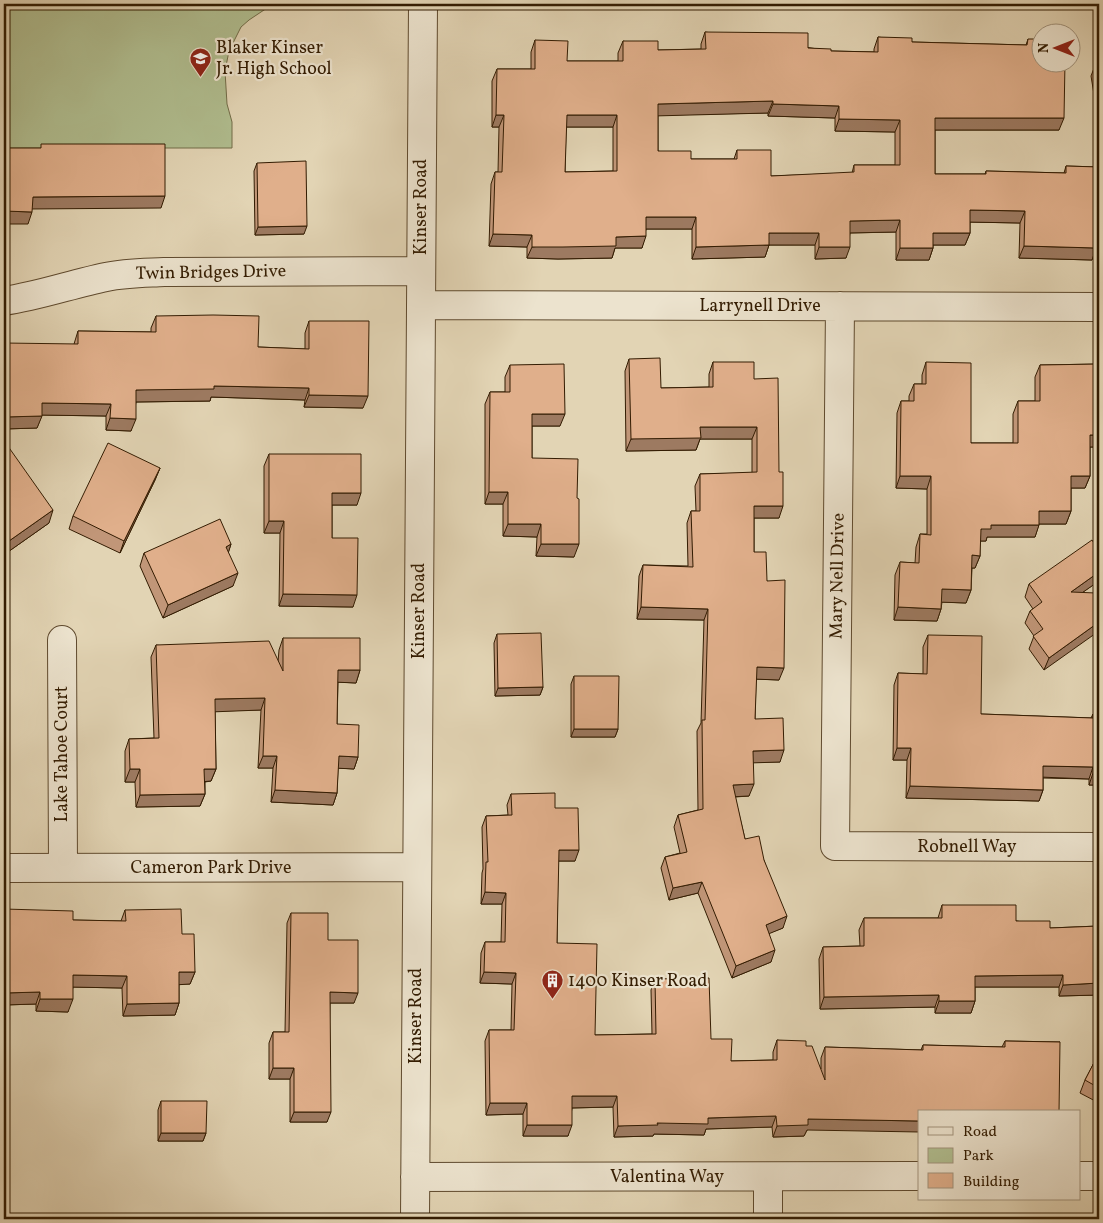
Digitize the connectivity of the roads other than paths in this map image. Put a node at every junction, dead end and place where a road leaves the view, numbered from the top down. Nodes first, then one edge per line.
1 (422, 4) edge
2 (421, 271) junction
3 (4, 301) edge
4 (421, 305) junction
5 (840, 306) junction
6 (1099, 308) edge
7 (62, 640) dead end
8 (835, 846) joint
9 (1099, 848) edge
10 (417, 867) junction
11 (4, 868) edge
12 (63, 868) junction
13 (918, 1176) edge
14 (1080, 1176) edge
15 (1099, 1176) edge
16 (415, 1177) junction
17 (768, 1177) junction
18 (415, 1219) edge
19 (768, 1219) edge

1 - 2 street, Kinser Road
2 - 3 street, Twin Bridges Drive
2 - 4 street, Kinser Road
4 - 5 street, Larrynell Drive
4 - 10 street, Kinser Road
5 - 6 street, Larrynell Drive
5 - 8 street, Mary Nell Drive
7 - 12 street, Lake Tahoe Court
8 - 9 street, Robnell Way
10 - 12 street, Cameron Park Drive
10 - 16 street, Kinser Road
11 - 12 street, Cameron Park Drive
13 - 17 street, Valentina Way
14 - 15 street
16 - 17 street, Valentina Way
16 - 18 street, Kinser Road
17 - 19 street

